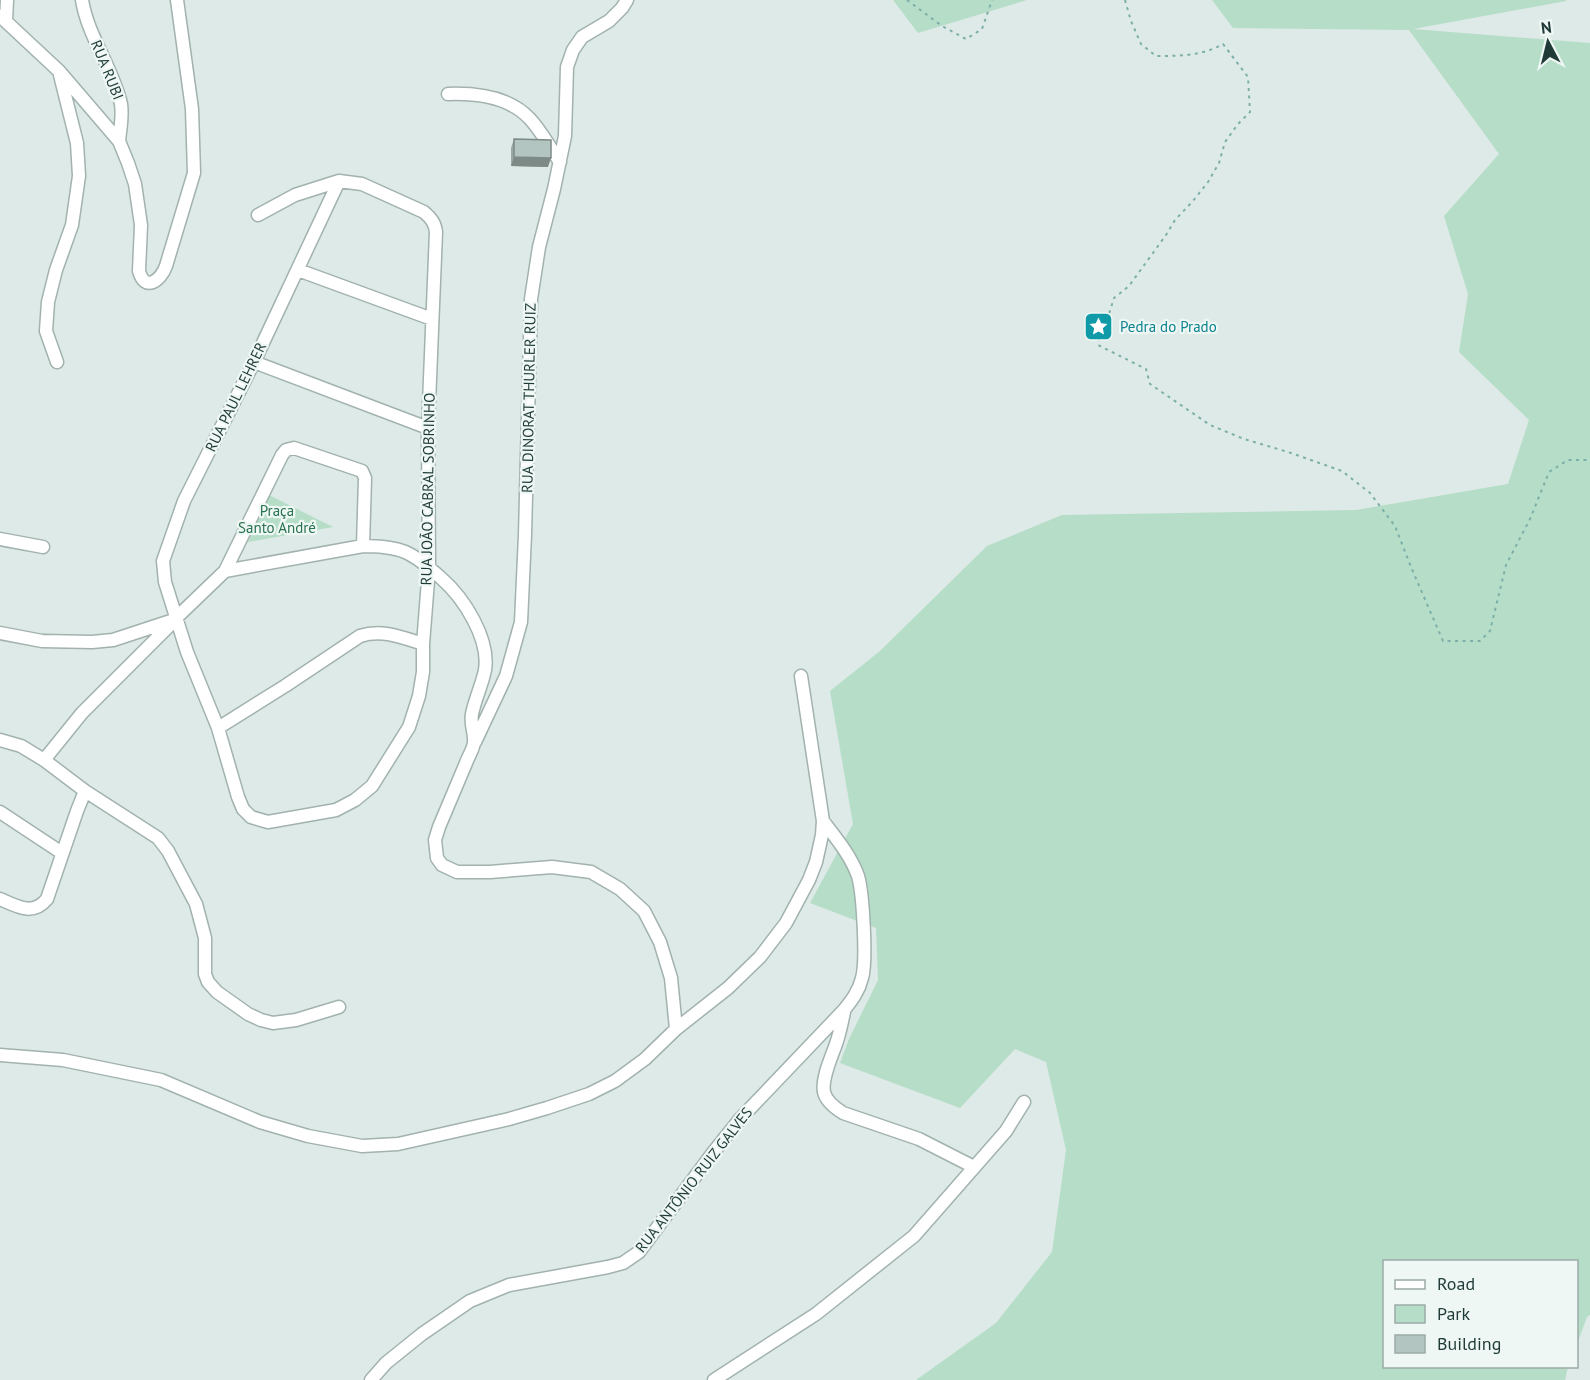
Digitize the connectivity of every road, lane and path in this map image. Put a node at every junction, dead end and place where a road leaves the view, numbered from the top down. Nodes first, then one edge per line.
1 (8, 0) edge
2 (82, 0) edge
3 (177, 0) edge
4 (627, 0) edge
5 (907, 0) edge
6 (992, 0) edge
7 (1125, 0) edge
8 (3, 18) edge
9 (59, 71) junction
10 (448, 94) dead end
11 (118, 141) junction
12 (560, 162) junction
13 (339, 182) junction
14 (258, 215) dead end
15 (298, 270) junction
16 (432, 320) junction
17 (57, 362) dead end
18 (254, 362) junction
19 (428, 428) junction
20 (1590, 460) edge
21 (0, 539) edge
22 (363, 546) junction
23 (43, 547) dead end
24 (429, 568) junction
25 (225, 571) junction
26 (175, 619) junction
27 (0, 633) edge
28 (423, 644) junction
29 (801, 676) dead end
30 (218, 728) junction
31 (0, 740) edge
32 (475, 742) junction
33 (44, 760) junction
34 (85, 791) junction
35 (0, 813) edge
36 (823, 821) junction
37 (62, 853) junction
38 (0, 899) edge
39 (339, 1007) dead end
40 (844, 1010) junction
41 (676, 1029) junction
42 (0, 1055) edge
43 (1024, 1102) dead end
44 (974, 1167) junction
45 (371, 1380) edge
46 (714, 1380) edge

1 - 8 street
2 - 11 street, RUA RUBI
3 - 11 street
4 - 12 street, RUA DINORAT THURLER RUIZ
5 - 6 path
7 - 20 path
8 - 9 street
9 - 11 street
9 - 17 street
10 - 12 street
12 - 32 street, RUA DINORAT THURLER RUIZ
13 - 14 street
13 - 15 street, RUA PAUL LEHRER
13 - 16 street, RUA JOÃO CABRAL SOBRINHO
15 - 16 street
15 - 18 street, RUA PAUL LEHRER
16 - 19 street, RUA JOÃO CABRAL SOBRINHO
18 - 19 street
18 - 26 street, RUA PAUL LEHRER
19 - 24 street, RUA JOÃO CABRAL SOBRINHO
21 - 23 street
22 - 24 street, RUA DINORAT THURLER RUIZ
22 - 25 street, RUA DINORAT THURLER RUIZ
22 - 25 street
24 - 28 street, RUA JOÃO CABRAL SOBRINHO
24 - 32 street, RUA DINORAT THURLER RUIZ
25 - 26 street
26 - 27 street
26 - 30 street, RUA JOÃO CABRAL SOBRINHO
26 - 33 street
28 - 30 street
28 - 30 street, RUA JOÃO CABRAL SOBRINHO
29 - 36 street
31 - 33 street
32 - 41 street, RUA DINORAT THURLER RUIZ
33 - 34 street
34 - 37 street
34 - 39 street
35 - 37 street
36 - 40 street, RUA ANTÔNIO RUIZ GALVES
36 - 41 street
37 - 38 street
40 - 44 street
40 - 45 street, RUA ANTÔNIO RUIZ GALVES
41 - 42 street
43 - 44 street
44 - 46 street

